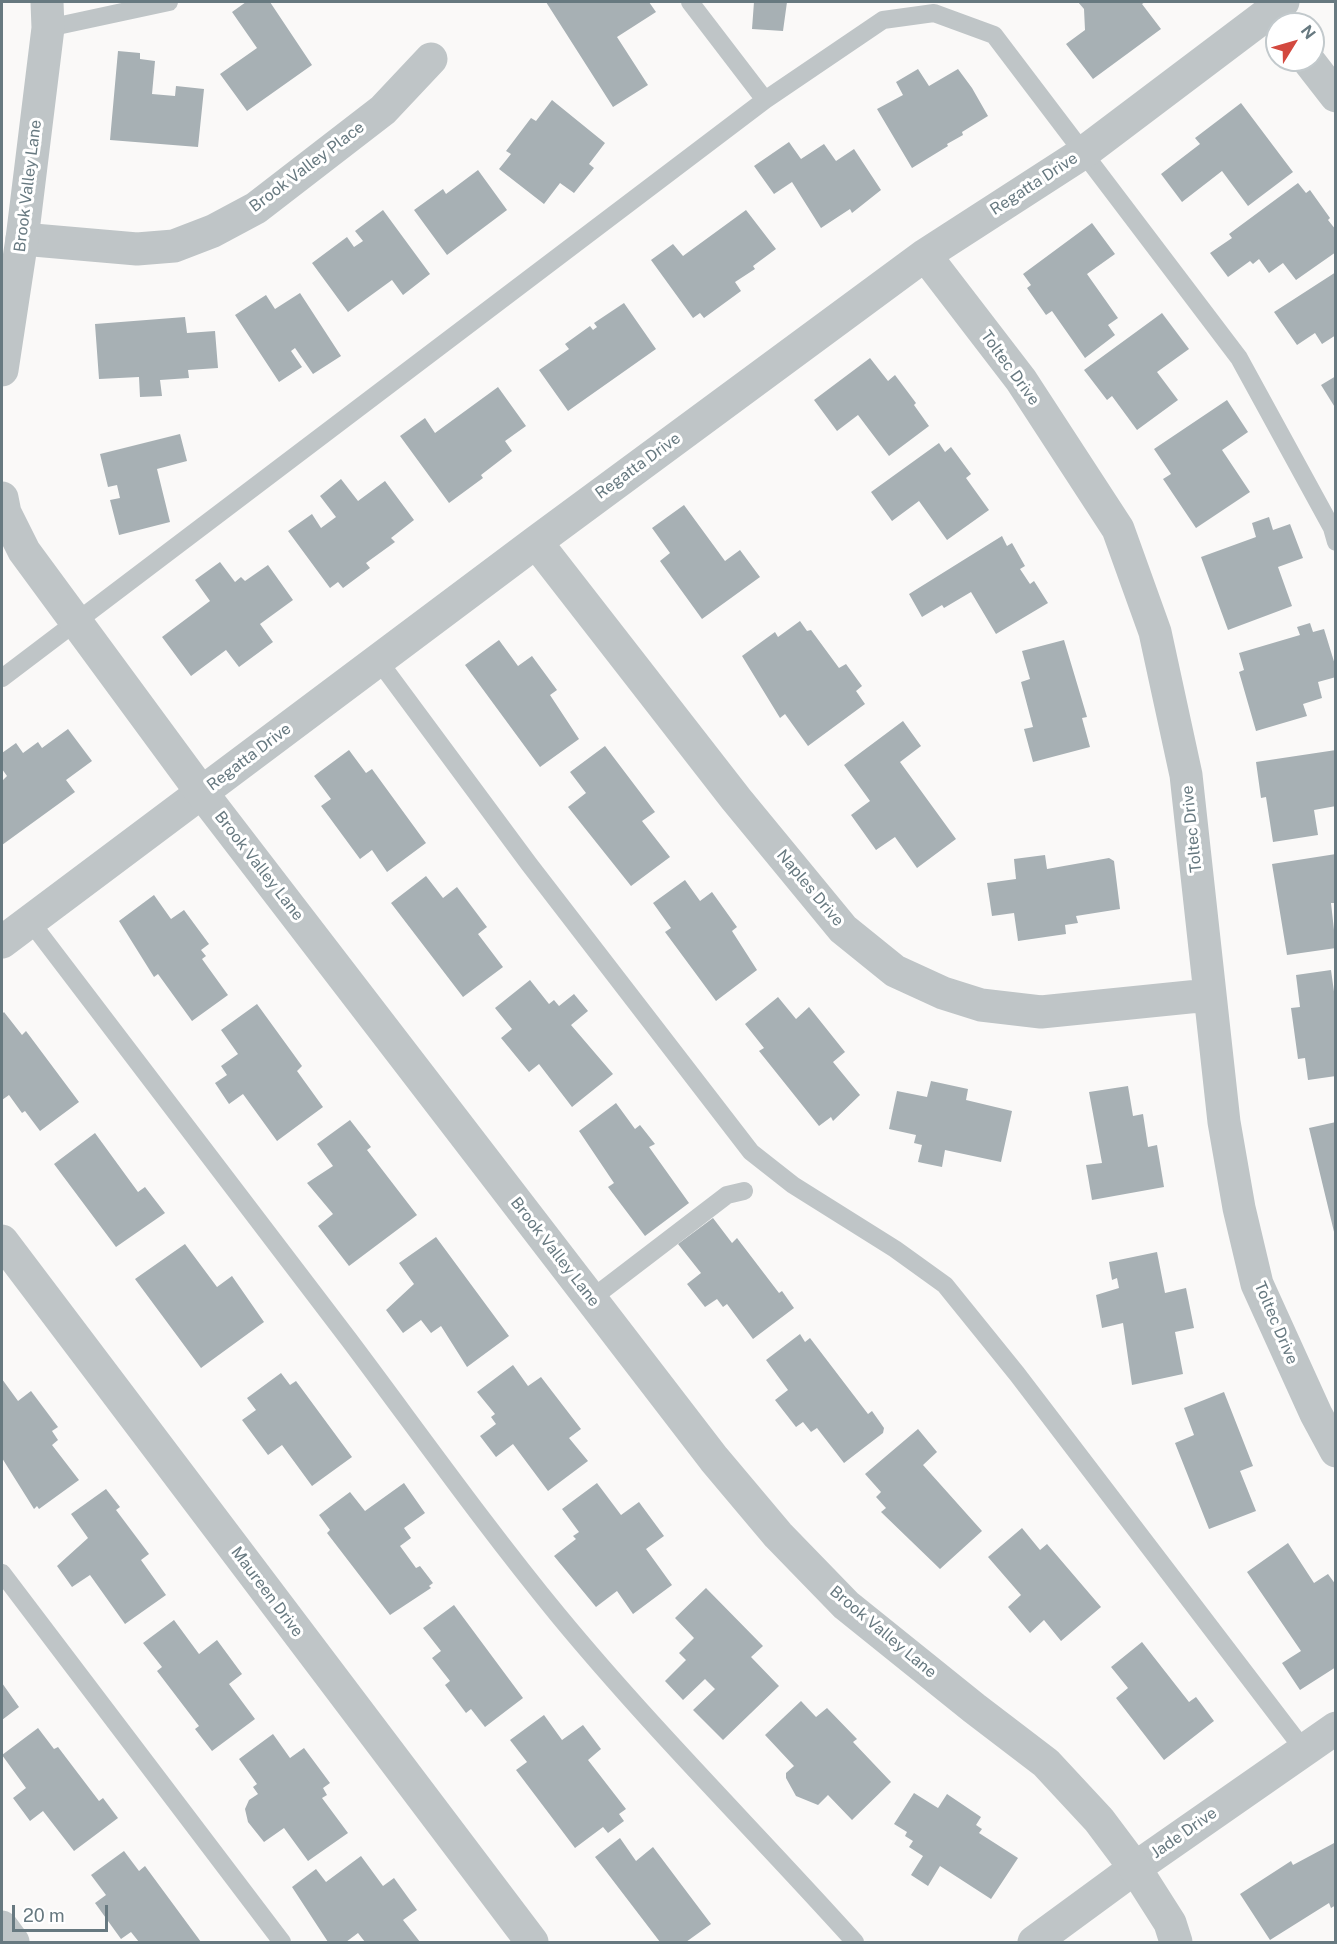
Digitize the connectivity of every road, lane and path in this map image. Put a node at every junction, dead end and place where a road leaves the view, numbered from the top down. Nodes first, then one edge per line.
1 (169, 2) edge
2 (690, 2) edge
3 (1274, 10) edge
4 (48, 15) edge
5 (431, 59) dead end
6 (1317, 72) edge
7 (1335, 96) edge
8 (765, 100) junction
9 (1083, 153) junction
10 (22, 239) junction
11 (925, 255) junction
12 (2, 370) edge
13 (2, 498) edge
14 (536, 542) junction
15 (1335, 542) edge
16 (76, 622) junction
17 (378, 660) junction
18 (2, 678) edge
19 (202, 793) junction
20 (30, 921) junction
21 (2, 942) edge
22 (1209, 994) junction
23 (744, 1191) dead end
24 (2, 1241) edge
25 (591, 1299) junction
26 (1335, 1451) edge
27 (2, 1573) edge
28 (1335, 1728) edge
29 (1304, 1750) junction
30 (1134, 1868) junction
31 (2, 1927) edge
32 (13, 1942) edge
33 (282, 1942) edge
34 (532, 1942) edge
35 (855, 1942) edge
36 (1034, 1942) edge
37 (1176, 1942) edge

1 - 4 lane
2 - 8 lane
3 - 9 street, Regatta Drive
4 - 10 street, Brook Valley Lane
5 - 10 street, Brook Valley Place
6 - 7 street
8 - 9 lane
8 - 16 lane
9 - 11 street, Regatta Drive
9 - 15 lane
10 - 12 street, Brook Valley Lane
11 - 14 street, Regatta Drive
11 - 22 street, Toltec Drive
13 - 16 street, Brook Valley Lane
14 - 17 street, Regatta Drive
14 - 22 street, Naples Drive
16 - 18 lane
16 - 19 street, Brook Valley Lane
17 - 19 street, Regatta Drive
17 - 29 lane
19 - 20 street, Regatta Drive
19 - 25 street, Brook Valley Lane
20 - 21 street, Regatta Drive
20 - 35 lane
22 - 26 street, Toltec Drive
23 - 25 lane
24 - 34 street, Maureen Drive
25 - 30 street, Brook Valley Lane
27 - 33 lane
28 - 29 street, Jade Drive
29 - 30 street, Jade Drive
30 - 36 street, Jade Drive
30 - 37 street, Brook Valley Lane
31 - 32 street

